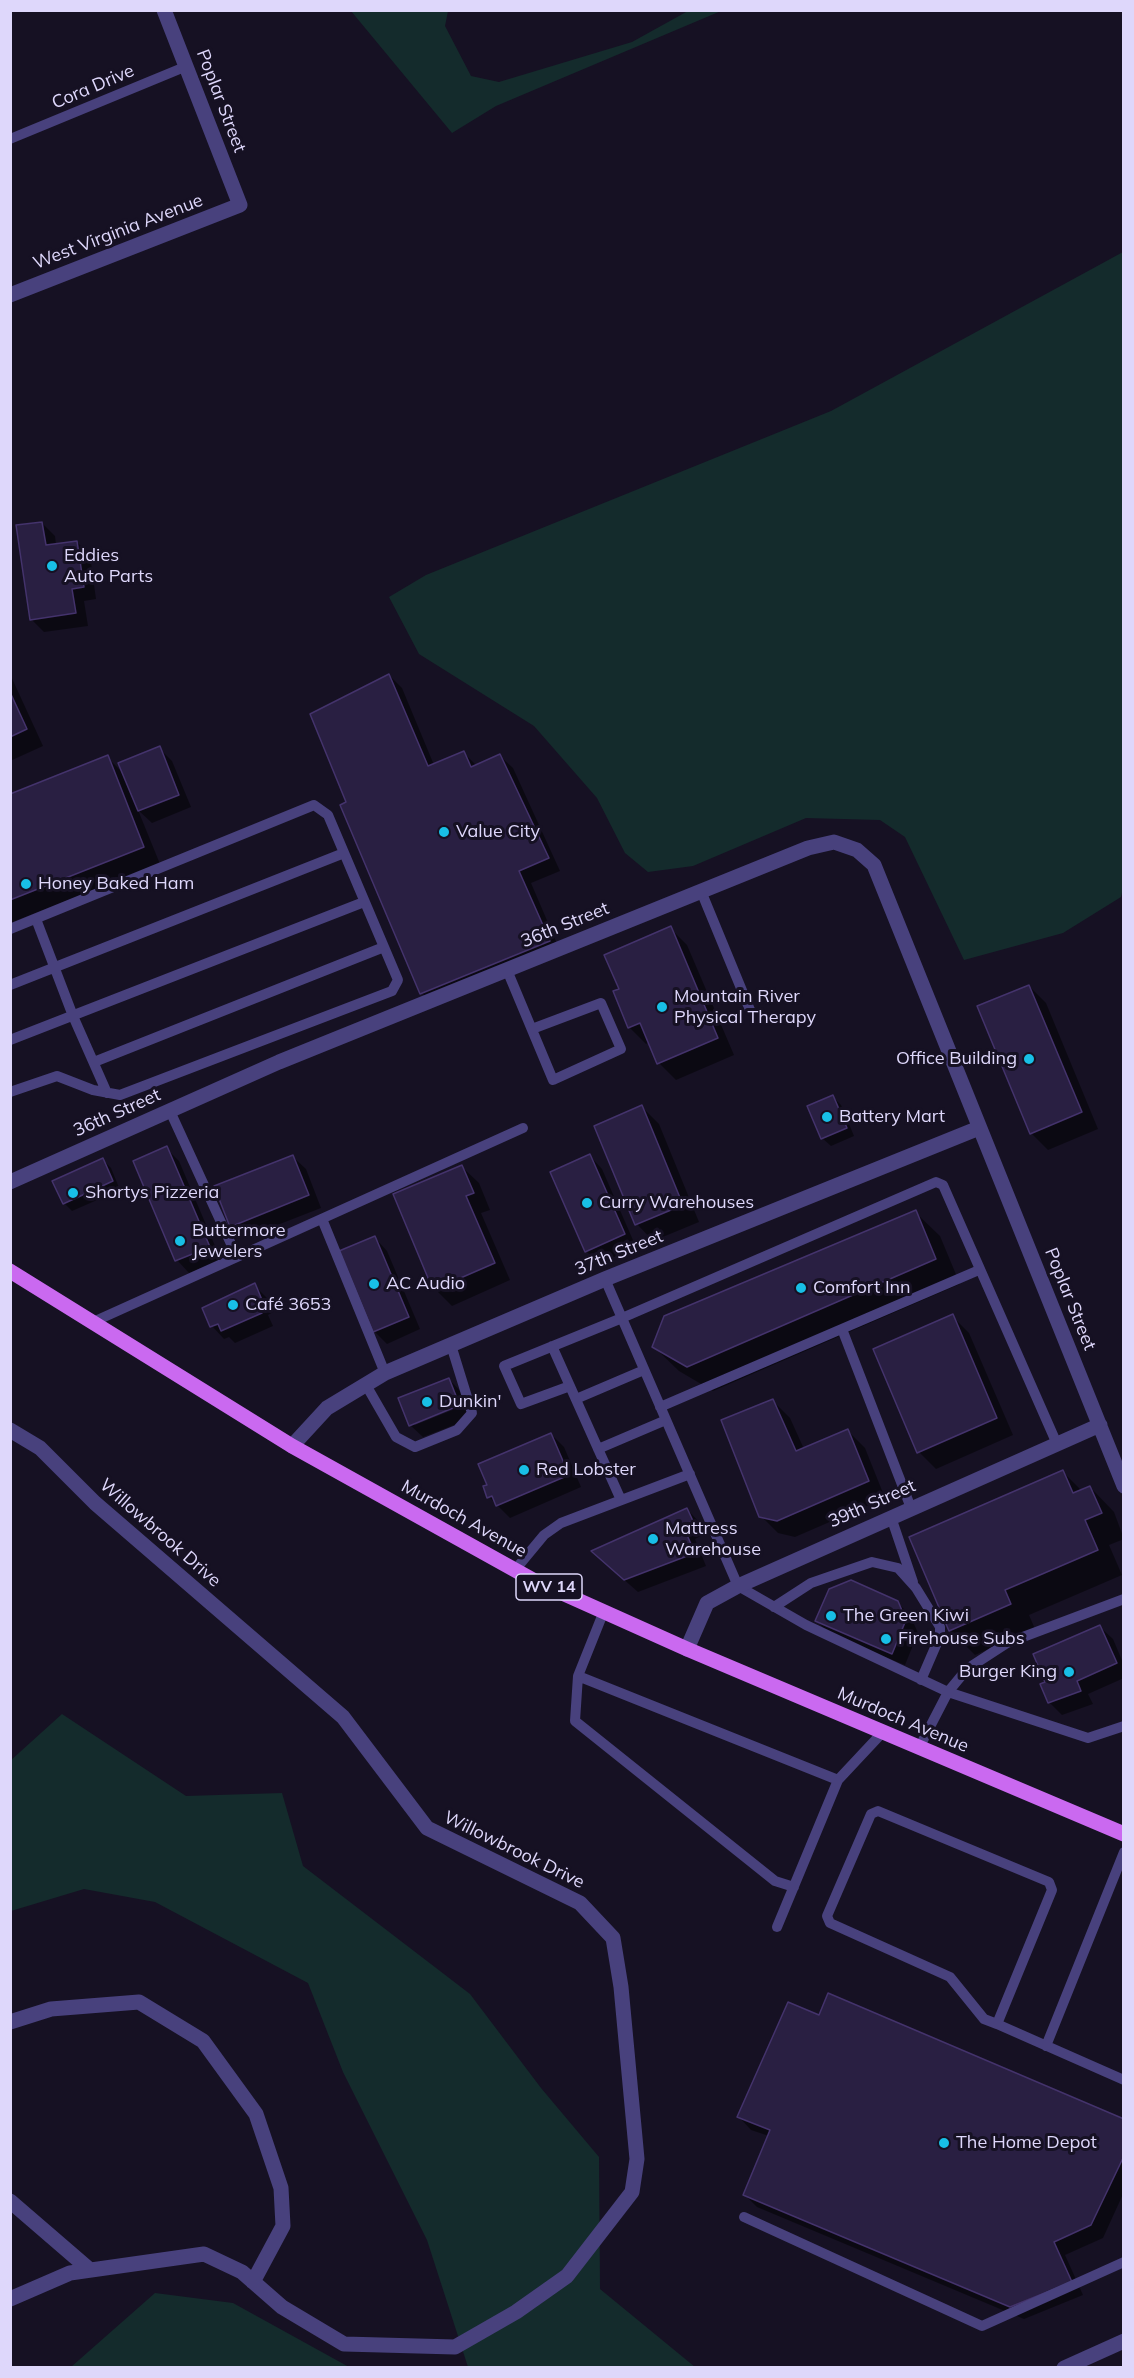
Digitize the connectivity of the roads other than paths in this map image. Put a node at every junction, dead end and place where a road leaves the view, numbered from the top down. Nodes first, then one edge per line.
1 (164, 10) edge
2 (188, 66) junction
3 (10, 139) edge
4 (240, 206) joint
5 (10, 295) edge
6 (344, 853) junction
7 (701, 891) junction
8 (364, 902) junction
9 (36, 919) junction
10 (10, 929) edge
11 (384, 947) junction
12 (55, 967) junction
13 (507, 970) junction
14 (10, 985) edge
15 (750, 1010) dead end
16 (73, 1016) junction
17 (532, 1029) junction
18 (10, 1040) edge
19 (94, 1062) junction
20 (10, 1092) edge
21 (107, 1093) junction
22 (170, 1111) junction
23 (523, 1128) dead end
24 (979, 1128) junction
25 (10, 1182) edge
26 (321, 1219) junction
27 (237, 1257) junction
28 (979, 1270) junction
29 (10, 1271) edge
30 (605, 1279) junction
31 (622, 1318) junction
32 (93, 1322) junction
33 (842, 1329) junction
34 (451, 1345) junction
35 (552, 1346) junction
36 (644, 1371) junction
37 (385, 1373) junction
38 (366, 1385) junction
39 (570, 1386) junction
40 (576, 1400) junction
41 (660, 1407) junction
42 (666, 1420) junction
43 (1100, 1425) junction
44 (10, 1430) edge
45 (1057, 1444) junction
46 (292, 1446) junction
47 (598, 1449) junction
48 (690, 1474) junction
49 (1124, 1486) edge
50 (621, 1500) junction
51 (911, 1508) junction
52 (891, 1517) junction
53 (515, 1570) junction
54 (738, 1586) junction
55 (916, 1588) junction
56 (1124, 1599) edge
57 (774, 1606) junction
58 (604, 1611) junction
59 (687, 1649) junction
60 (578, 1676) junction
61 (921, 1680) junction
62 (948, 1692) junction
63 (1124, 1726) edge
64 (882, 1733) junction
65 (919, 1748) junction
66 (838, 1780) junction
67 (1124, 1834) edge
68 (1124, 1852) edge
69 (794, 1887) junction
70 (777, 1927) dead end
71 (10, 2022) edge
72 (997, 2024) junction
73 (1046, 2046) junction
74 (1124, 2080) edge
75 (10, 2201) edge
76 (744, 2217) dead end
77 (1124, 2262) edge
78 (90, 2270) junction
79 (253, 2282) junction
80 (10, 2299) edge
81 (1124, 2342) edge
82 (1064, 2367) edge

1 - 2 street, Poplar Street
2 - 3 lane, Cora Drive
2 - 4 street, Poplar Street
4 - 5 street, West Virginia Avenue
6 - 8 lane
6 - 9 lane
6 - 12 lane
7 - 13 street, 36th Street
7 - 15 lane
7 - 24 street, 36th Street
8 - 11 lane
8 - 16 lane
9 - 10 lane
9 - 12 lane
11 - 19 lane
11 - 21 lane
12 - 14 lane
12 - 16 lane
13 - 17 lane
13 - 22 street, 36th Street
16 - 18 lane
16 - 19 lane
17 - 17 lane
19 - 21 lane
20 - 21 lane
22 - 25 street, 36th Street
22 - 27 lane
23 - 26 lane
24 - 30 street, 37th Street
24 - 43 street, Poplar Street
26 - 27 lane
26 - 37 lane
27 - 32 lane
28 - 31 lane
28 - 33 lane
28 - 45 lane
29 - 32 main road, Murdoch Avenue / WV 14
30 - 31 lane
30 - 34 street, 37th Street
31 - 35 lane
31 - 36 lane
32 - 46 main road, Murdoch Avenue / WV 14
33 - 41 lane
33 - 51 lane
34 - 37 street, 37th Street
34 - 38 lane
35 - 39 lane
35 - 39 lane
36 - 40 lane
36 - 41 lane
37 - 38 street, 37th Street
38 - 46 street, 37th Street
39 - 40 lane
40 - 47 lane
41 - 42 lane
42 - 47 lane
42 - 48 lane
43 - 45 street, 39th Street
43 - 49 street, Poplar Street
44 - 79 street, Willowbrook Drive
45 - 51 street, 39th Street
46 - 53 main road, Murdoch Avenue / WV 14
47 - 50 lane
48 - 50 lane
48 - 54 lane
50 - 53 lane
51 - 52 street, 39th Street
52 - 54 street, 39th Street
52 - 55 lane
53 - 58 main road, Murdoch Avenue / WV 14
54 - 57 lane
54 - 59 street, 39th Street
55 - 57 lane
55 - 61 lane
56 - 62 lane
57 - 61 lane
58 - 59 main road, Murdoch Avenue / WV 14
58 - 60 lane
59 - 64 main road, Murdoch Avenue / WV 14
60 - 66 lane
60 - 69 lane
61 - 62 lane
62 - 63 lane
62 - 65 lane
64 - 65 main road, Murdoch Avenue / WV 14
64 - 66 lane
65 - 67 main road, Murdoch Avenue / WV 14
66 - 69 lane
68 - 73 lane
69 - 70 lane
71 - 79 street
72 - 72 lane
72 - 73 lane
73 - 74 lane
75 - 78 street
76 - 77 lane
78 - 79 street, Willowbrook Drive
78 - 80 street, Willowbrook Drive
81 - 82 street

